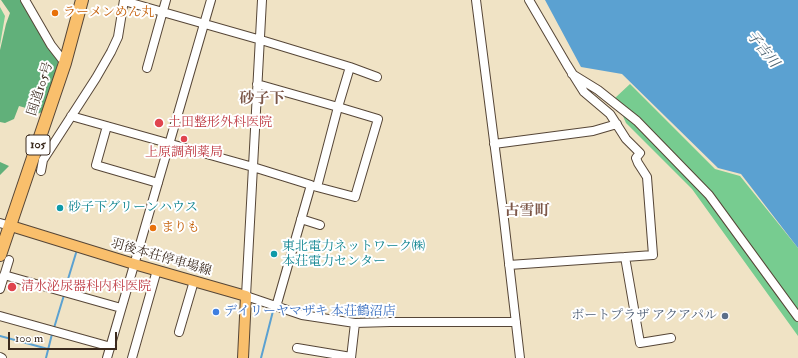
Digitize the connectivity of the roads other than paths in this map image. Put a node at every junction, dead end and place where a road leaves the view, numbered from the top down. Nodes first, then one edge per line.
1 (25, 0) edge
2 (82, 0) edge
3 (124, 0) edge
4 (166, 0) edge
5 (211, 0) edge
6 (262, 0) edge
7 (476, 0) edge
8 (529, 0) edge
9 (163, 12) junction
10 (204, 24) junction
11 (261, 40) junction
12 (65, 63) junction
13 (147, 68) dead end
14 (350, 68) junction
15 (572, 74) junction
16 (377, 76) dead end
17 (257, 84) junction
18 (338, 108) junction
19 (71, 116) junction
20 (617, 124) junction
21 (107, 126) junction
22 (494, 144) junction
23 (169, 145) junction
24 (253, 167) junction
25 (41, 171) dead end
26 (158, 183) junction
27 (301, 219) junction
28 (5, 224) edge
29 (320, 225) dead end
30 (4, 257) edge
31 (625, 257) junction
32 (134, 264) junction
33 (509, 265) junction
34 (157, 270) junction
35 (4, 275) junction
36 (194, 281) junction
37 (0, 289) edge
38 (246, 296) junction
39 (276, 307) junction
40 (121, 308) junction
41 (0, 316) edge
42 (798, 318) edge
43 (516, 322) junction
44 (355, 323) junction
45 (179, 332) dead end
46 (671, 338) dead end
47 (111, 347) junction
48 (297, 348) dead end
49 (351, 357) edge
50 (108, 358) edge
51 (132, 358) edge
52 (243, 358) edge
53 (520, 358) edge

1 - 12 street
2 - 12 highway, 国道105号 / 105
3 - 9 street
3 - 19 street
4 - 9 street
5 - 10 street
6 - 11 street
7 - 22 street
8 - 15 street
9 - 10 street
9 - 13 street
10 - 11 street
10 - 23 street
11 - 14 street
11 - 17 street
12 - 28 highway, 国道105号 / 105
14 - 16 street
14 - 18 street
15 - 20 street
15 - 42 street
17 - 18 street
17 - 24 street
18 - 18 street
19 - 21 street
19 - 25 street
20 - 22 street
20 - 31 street
21 - 23 street
21 - 26 street
22 - 33 street
23 - 24 street
23 - 26 street
24 - 27 street
24 - 38 street
26 - 32 street
27 - 29 street
27 - 39 street
28 - 30 highway, 国道105号 / 105
28 - 32 main road, 羽後本荘停車場線
30 - 35 street
31 - 33 street
31 - 46 street
32 - 34 main road, 羽後本荘停車場線
32 - 40 street
33 - 43 street
34 - 36 main road, 羽後本荘停車場線
34 - 51 street
35 - 37 street
35 - 40 street
36 - 38 main road, 羽後本荘停車場線
36 - 45 street
38 - 39 street
38 - 52 main road
39 - 44 street
40 - 47 street
41 - 47 street
43 - 44 street
43 - 53 street
44 - 49 street
47 - 50 street
48 - 49 street

